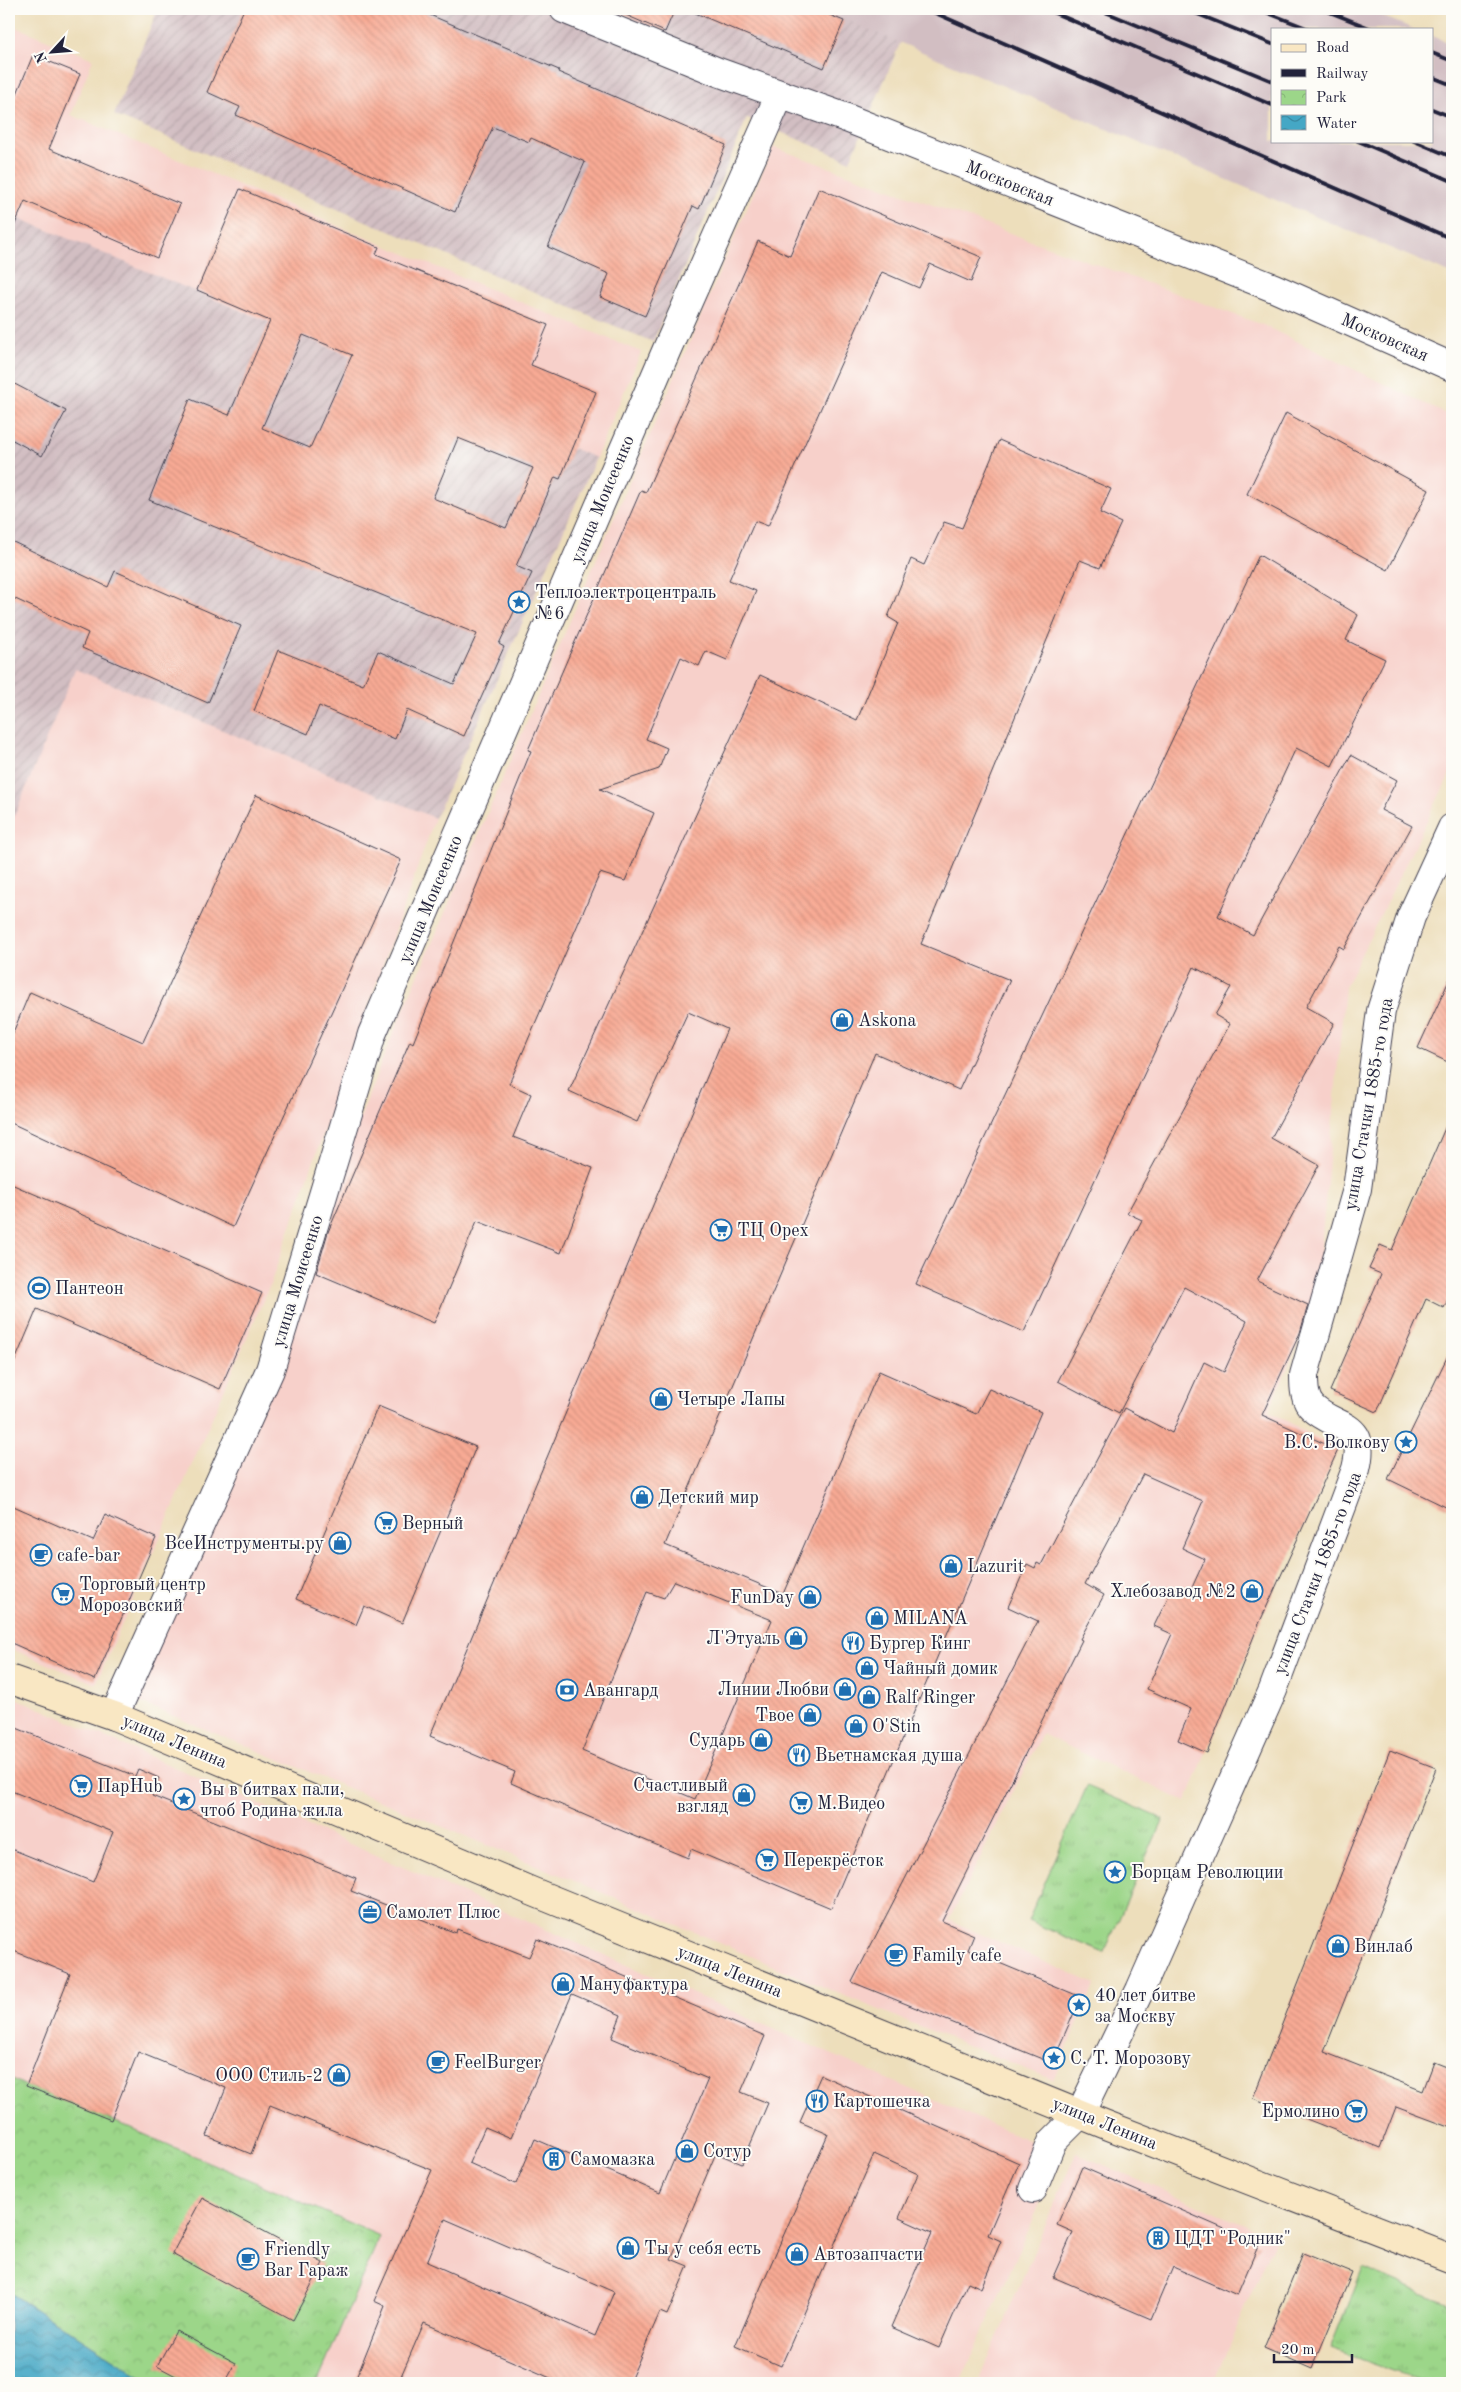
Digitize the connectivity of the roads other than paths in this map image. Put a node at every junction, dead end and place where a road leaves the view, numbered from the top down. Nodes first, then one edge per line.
1 (564, 9) edge
2 (780, 94) junction
3 (1452, 367) edge
4 (1452, 828) edge
5 (9, 1679) edge
6 (114, 1716) junction
7 (1080, 2114) junction
8 (1033, 2189) dead end
9 (1452, 2259) edge

1 - 2 street, Московская
2 - 3 street, Московская
2 - 6 street, улица Моисеенко
4 - 7 street, улица Стачки 1885-го года
5 - 6 main road, улица Ленина
6 - 7 main road, улица Ленина
7 - 8 street, улица Стачки 1885-го года
7 - 9 main road, улица Ленина

